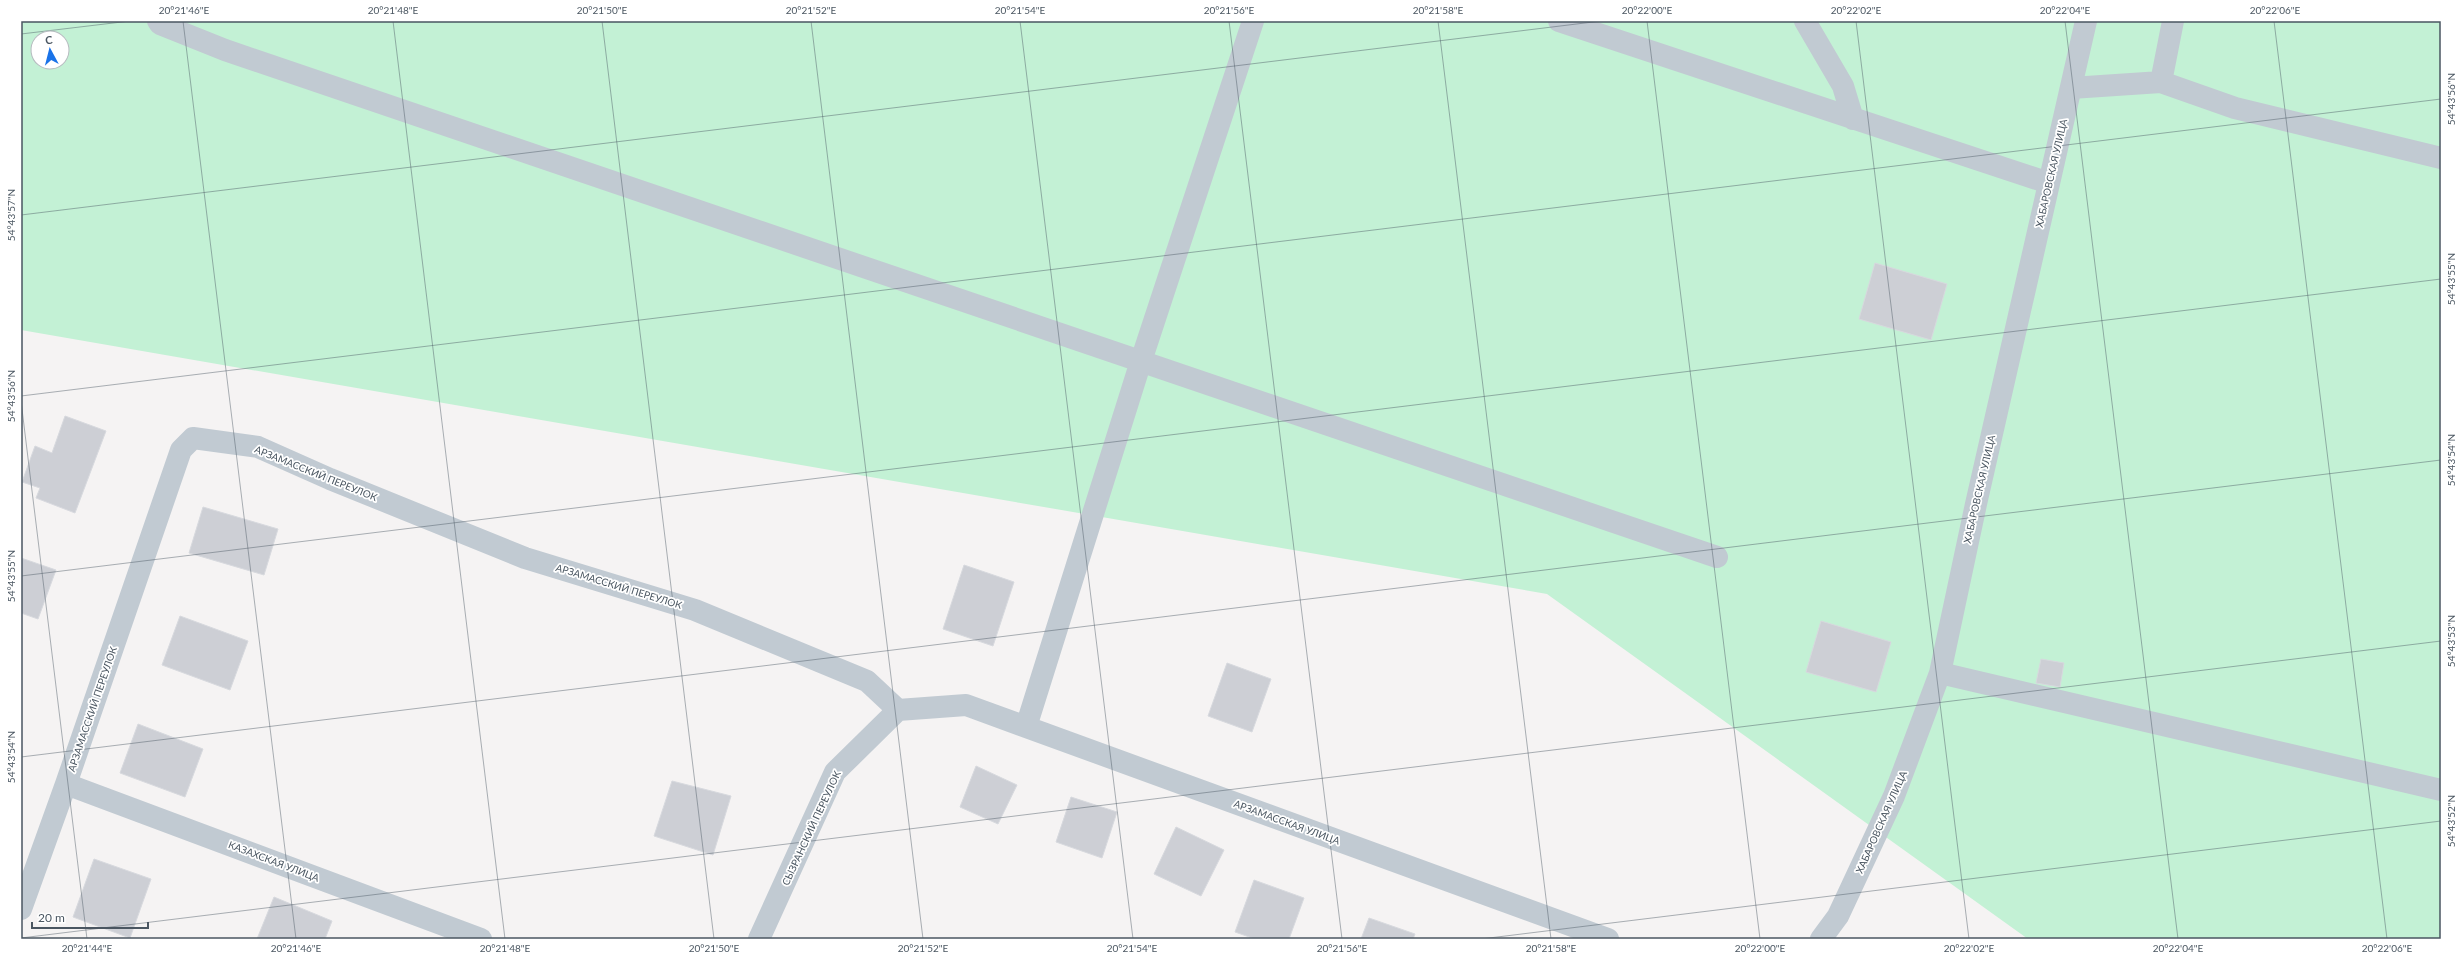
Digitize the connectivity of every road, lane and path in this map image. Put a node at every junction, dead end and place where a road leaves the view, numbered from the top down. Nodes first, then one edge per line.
1 (158, 21) edge
2 (1253, 21) edge
3 (1559, 21) edge
4 (1805, 21) edge
5 (2086, 21) edge
6 (2173, 21) edge
7 (2161, 82) junction
8 (2071, 88) junction
9 (1854, 119) junction
10 (2441, 158) edge
11 (2049, 183) junction
12 (1141, 361) junction
13 (1717, 557) dead end
14 (1940, 673) junction
15 (898, 710) junction
16 (1026, 727) junction
17 (66, 784) junction
18 (2441, 790) edge
19 (21, 909) edge
20 (481, 939) edge
21 (760, 939) edge
22 (1608, 939) edge
23 (1821, 939) edge

1 - 12 street
2 - 12 street
3 - 9 street
4 - 9 street
5 - 8 street, ХАБАРОВСКАЯ УЛИЦА
6 - 7 street
7 - 8 street
7 - 10 street
8 - 11 street, ХАБАРОВСКАЯ УЛИЦА
9 - 11 street
11 - 14 street, ХАБАРОВСКАЯ УЛИЦА
12 - 13 street
12 - 16 street
14 - 18 street
14 - 23 street, ХАБАРОВСКАЯ УЛИЦА
15 - 16 street, АРЗАМАССКАЯ УЛИЦА
15 - 17 street, АРЗАМАССКИЙ ПЕРЕУЛОК
15 - 21 street, СЫЗРАНСКИЙ ПЕРЕУЛОК
16 - 22 street, АРЗАМАССКАЯ УЛИЦА
17 - 19 street, АРЗАМАССКИЙ ПЕРЕУЛОК
17 - 20 street, КАЗАХСКАЯ УЛИЦА

